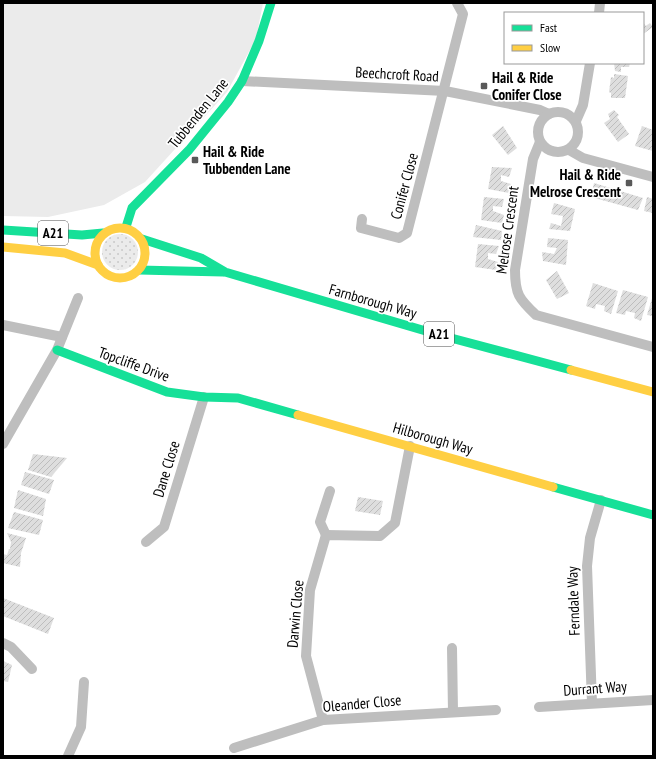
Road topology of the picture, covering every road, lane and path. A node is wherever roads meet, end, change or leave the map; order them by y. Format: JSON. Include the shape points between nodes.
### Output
{"nodes":[{"id":1,"x":271,"y":3,"type":"edge"},
{"id":2,"x":457,"y":3,"type":"edge"},
{"id":3,"x":590,"y":64,"type":"edge"},
{"id":4,"x":242,"y":81,"type":"junction"},
{"id":5,"x":445,"y":91,"type":"junction"},
{"id":6,"x":549,"y":114,"type":"junction"},
{"id":7,"x":576,"y":121,"type":"junction"},
{"id":8,"x":540,"y":142,"type":"junction"},
{"id":9,"x":569,"y":150,"type":"junction"},
{"id":10,"x":653,"y":177,"type":"edge"},
{"id":11,"x":362,"y":219,"type":"dead end"},
{"id":12,"x":126,"y":228,"type":"junction"},
{"id":13,"x":3,"y":230,"type":"edge"},
{"id":14,"x":103,"y":234,"type":"junction"},
{"id":15,"x":142,"y":239,"type":"junction"},
{"id":16,"x":3,"y":247,"type":"edge"},
{"id":17,"x":98,"y":265,"type":"junction"},
{"id":18,"x":139,"y":270,"type":"junction"},
{"id":19,"x":225,"y":272,"type":"junction"},
{"id":20,"x":78,"y":298,"type":"dead end"},
{"id":21,"x":3,"y":325,"type":"edge"},
{"id":22,"x":62,"y":337,"type":"junction"},
{"id":23,"x":653,"y":347,"type":"edge"},
{"id":24,"x":56,"y":350,"type":"junction"},
{"id":25,"x":653,"y":392,"type":"edge"},
{"id":26,"x":204,"y":397,"type":"junction"},
{"id":27,"x":4,"y":442,"type":"edge"},
{"id":28,"x":410,"y":446,"type":"junction"},
{"id":29,"x":330,"y":491,"type":"dead end"},
{"id":30,"x":601,"y":500,"type":"junction"},
{"id":31,"x":653,"y":515,"type":"edge"},
{"id":32,"x":326,"y":535,"type":"junction"},
{"id":33,"x":146,"y":542,"type":"dead end"},
{"id":34,"x":3,"y":644,"type":"edge"},
{"id":35,"x":452,"y":648,"type":"dead end"},
{"id":36,"x":32,"y":669,"type":"dead end"},
{"id":37,"x":84,"y":682,"type":"dead end"},
{"id":38,"x":653,"y":700,"type":"edge"},
{"id":39,"x":592,"y":703,"type":"junction"},
{"id":40,"x":539,"y":707,"type":"dead end"},
{"id":41,"x":496,"y":710,"type":"dead end"},
{"id":42,"x":453,"y":712,"type":"junction"},
{"id":43,"x":323,"y":720,"type":"junction"},
{"id":44,"x":234,"y":748,"type":"dead end"},
{"id":45,"x":68,"y":756,"type":"edge"}],
"edges":[{"from":1,"to":4,"type":"main road","name":"Tubbenden Lane"},
{"from":2,"to":5,"type":"street","via":[[463,14]]},
{"from":3,"to":7,"type":"street","via":[[583,105]]},
{"from":4,"to":5,"type":"street","name":"Beechcroft Road"},
{"from":4,"to":12,"type":"main road","name":"Tubbenden Lane","via":[[189,150],[132,208]]},
{"from":5,"to":6,"type":"street","name":"Beechcroft Road"},
{"from":5,"to":11,"type":"street","name":"Conifer Close","via":[[408,233],[399,238],[361,228]]},
{"from":6,"to":7,"type":"street","via":[[563,113]]},
{"from":6,"to":8,"type":"street","via":[[542,120],[538,130]]},
{"from":7,"to":9,"type":"street","via":[[579,132],[577,143]]},
{"from":8,"to":9,"type":"street","via":[[547,150],[558,153]]},
{"from":8,"to":23,"type":"street","name":"Melrose Crescent","via":[[533,159],[515,270],[515,285],[522,302],[536,315]]},
{"from":9,"to":10,"type":"street","via":[[583,158]]},
{"from":12,"to":14,"type":"main road","via":[[111,229]]},
{"from":12,"to":15,"type":"main road","via":[[136,232]]},
{"from":13,"to":14,"type":"main road","number":"A21","via":[[82,236]]},
{"from":14,"to":17,"type":"main road","via":[[95,248]]},
{"from":15,"to":18,"type":"main road","via":[[146,256]]},
{"from":15,"to":19,"type":"main road","name":"Farnborough Way","number":"A21","via":[[201,258]]},
{"from":16,"to":17,"type":"main road","number":"A21","via":[[65,253]]},
{"from":17,"to":18,"type":"main road","via":[[109,276],[117,278],[132,275]]},
{"from":18,"to":19,"type":"main road","name":"Farnborough Way","number":"A21","via":[[165,268]]},
{"from":19,"to":25,"type":"main road","name":"Farnborough Way","number":"A21","via":[[436,334]]},
{"from":20,"to":22,"type":"street"},
{"from":21,"to":22,"type":"street"},
{"from":22,"to":24,"type":"street"},
{"from":24,"to":26,"type":"main road","name":"Topcliffe Drive","via":[[167,392]]},
{"from":24,"to":27,"type":"street"},
{"from":26,"to":28,"type":"main road","name":"Hilborough Way","via":[[238,398]]},
{"from":26,"to":33,"type":"street","name":"Dane Close","via":[[164,527]]},
{"from":28,"to":30,"type":"main road","name":"Hilborough Way"},
{"from":28,"to":32,"type":"street","via":[[395,523],[380,536]]},
{"from":29,"to":32,"type":"street","name":"Darwin Close","via":[[320,522]]},
{"from":30,"to":31,"type":"main road","name":"Hilborough Way"},
{"from":30,"to":39,"type":"street","name":"Ferndale Way","via":[[590,538],[587,566]]},
{"from":32,"to":43,"type":"street","name":"Darwin Close","via":[[310,590],[306,656]]},
{"from":34,"to":36,"type":"street","via":[[11,647]]},
{"from":35,"to":42,"type":"street"},
{"from":37,"to":45,"type":"street","via":[[81,727]]},
{"from":38,"to":39,"type":"street","name":"Durrant Way"},
{"from":39,"to":40,"type":"street","name":"Durrant Way"},
{"from":41,"to":42,"type":"street","name":"Oleander Close"},
{"from":42,"to":43,"type":"street","name":"Oleander Close"},
{"from":43,"to":44,"type":"street","name":"Oleander Close"}]}
